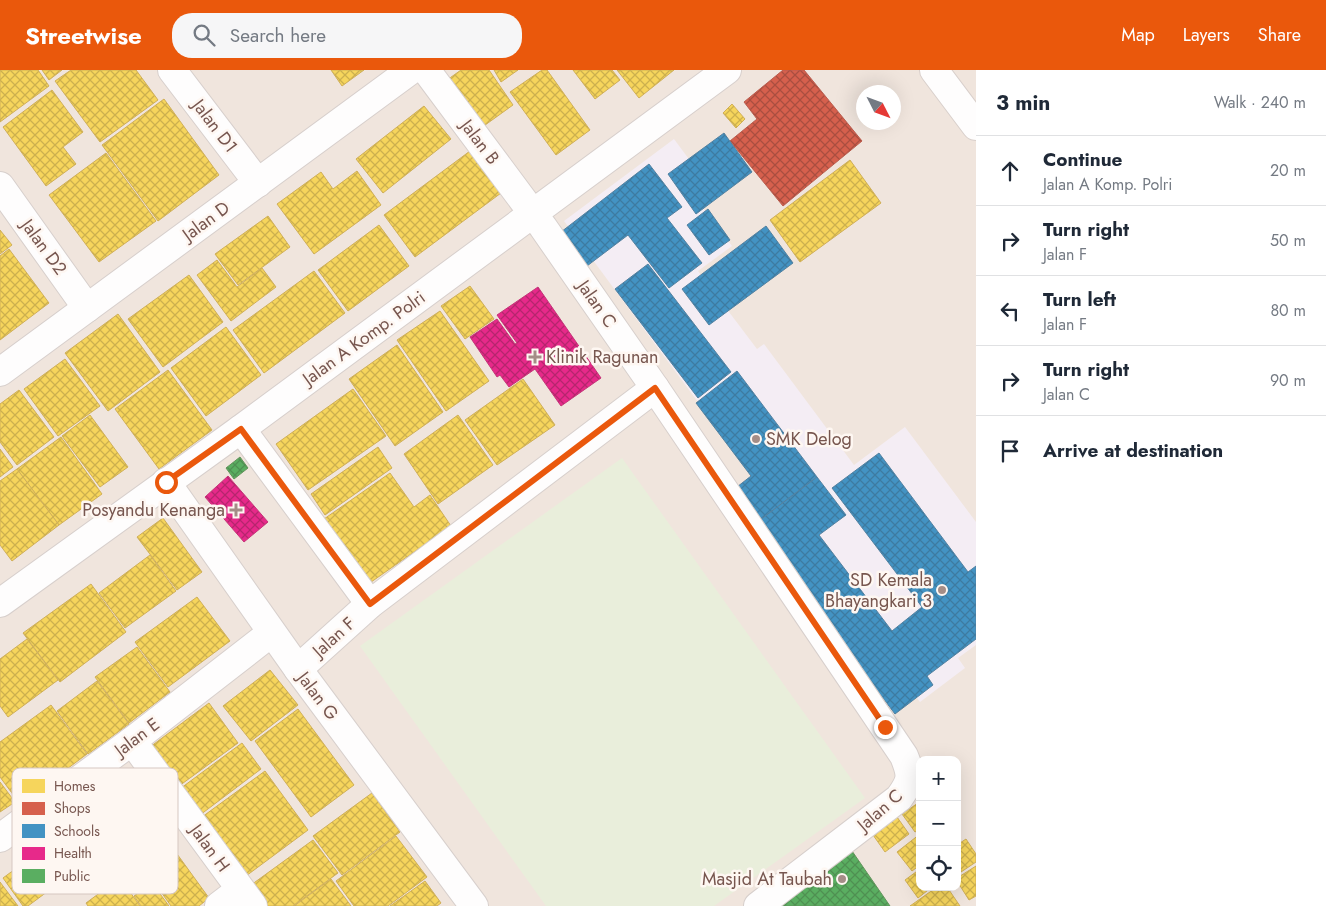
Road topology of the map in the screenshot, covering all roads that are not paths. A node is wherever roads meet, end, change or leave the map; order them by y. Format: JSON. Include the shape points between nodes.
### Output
{"nodes":[{"id":1,"x":172,"y":70,"type":"edge"},
{"id":2,"x":411,"y":70,"type":"edge"},
{"id":3,"x":426,"y":70,"type":"edge"},
{"id":4,"x":727,"y":70,"type":"edge"},
{"id":5,"x":934,"y":70,"type":"edge"},
{"id":6,"x":976,"y":126,"type":"edge"},
{"id":7,"x":258,"y":183,"type":"junction"},
{"id":8,"x":0,"y":186,"type":"edge"},
{"id":9,"x":533,"y":213,"type":"junction"},
{"id":10,"x":87,"y":308,"type":"junction"},
{"id":11,"x":0,"y":372,"type":"edge"},
{"id":12,"x":655,"y":388,"type":"junction"},
{"id":13,"x":241,"y":429,"type":"junction"},
{"id":14,"x":166,"y":482,"type":"junction"},
{"id":15,"x":0,"y":603,"type":"edge"},
{"id":16,"x":370,"y":604,"type":"junction"},
{"id":17,"x":272,"y":633,"type":"junction"},
{"id":18,"x":298,"y":670,"type":"junction"},
{"id":19,"x":132,"y":741,"type":"junction"},
{"id":20,"x":95,"y":768,"type":"edge"},
{"id":21,"x":152,"y":768,"type":"edge"},
{"id":22,"x":178,"y":804,"type":"edge"},
{"id":23,"x":12,"y":829,"type":"edge"},
{"id":24,"x":0,"y":838,"type":"edge"},
{"id":25,"x":247,"y":898,"type":"edge"},
{"id":26,"x":219,"y":906,"type":"edge"},
{"id":27,"x":474,"y":906,"type":"edge"},
{"id":28,"x":758,"y":906,"type":"edge"}],
"edges":[{"from":1,"to":7,"type":"street","name":"Jalan D1"},
{"from":2,"to":7,"type":"street","name":"Jalan D"},
{"from":3,"to":9,"type":"street","name":"Jalan B"},
{"from":4,"to":9,"type":"street","name":"Jalan A Komp. Polri"},
{"from":5,"to":6,"type":"street"},
{"from":7,"to":10,"type":"street","name":"Jalan D"},
{"from":8,"to":10,"type":"street","name":"Jalan D2"},
{"from":9,"to":12,"type":"street","name":"Jalan C"},
{"from":9,"to":13,"type":"street","name":"Jalan A Komp. Polri"},
{"from":10,"to":11,"type":"street","name":"Jalan D"},
{"from":12,"to":16,"type":"street","name":"Jalan F"},
{"from":12,"to":28,"type":"street","name":"Jalan C","via":[[895,742],[910,771],[910,782],[899,798]]},
{"from":13,"to":14,"type":"street","name":"Jalan A Komp. Polri"},
{"from":13,"to":16,"type":"street","name":"Jalan F"},
{"from":14,"to":15,"type":"street","name":"Jalan A Komp. Polri"},
{"from":14,"to":17,"type":"street","name":"Jalan G"},
{"from":16,"to":18,"type":"street","name":"Jalan F"},
{"from":17,"to":18,"type":"street","name":"Jalan G"},
{"from":17,"to":19,"type":"street","name":"Jalan E"},
{"from":18,"to":27,"type":"street","name":"Jalan G"},
{"from":19,"to":20,"type":"street","name":"Jalan E"},
{"from":19,"to":21,"type":"street","name":"Jalan H"},
{"from":22,"to":25,"type":"street","name":"Jalan H"},
{"from":23,"to":24,"type":"street","name":"Jalan E"},
{"from":25,"to":26,"type":"street"}]}
